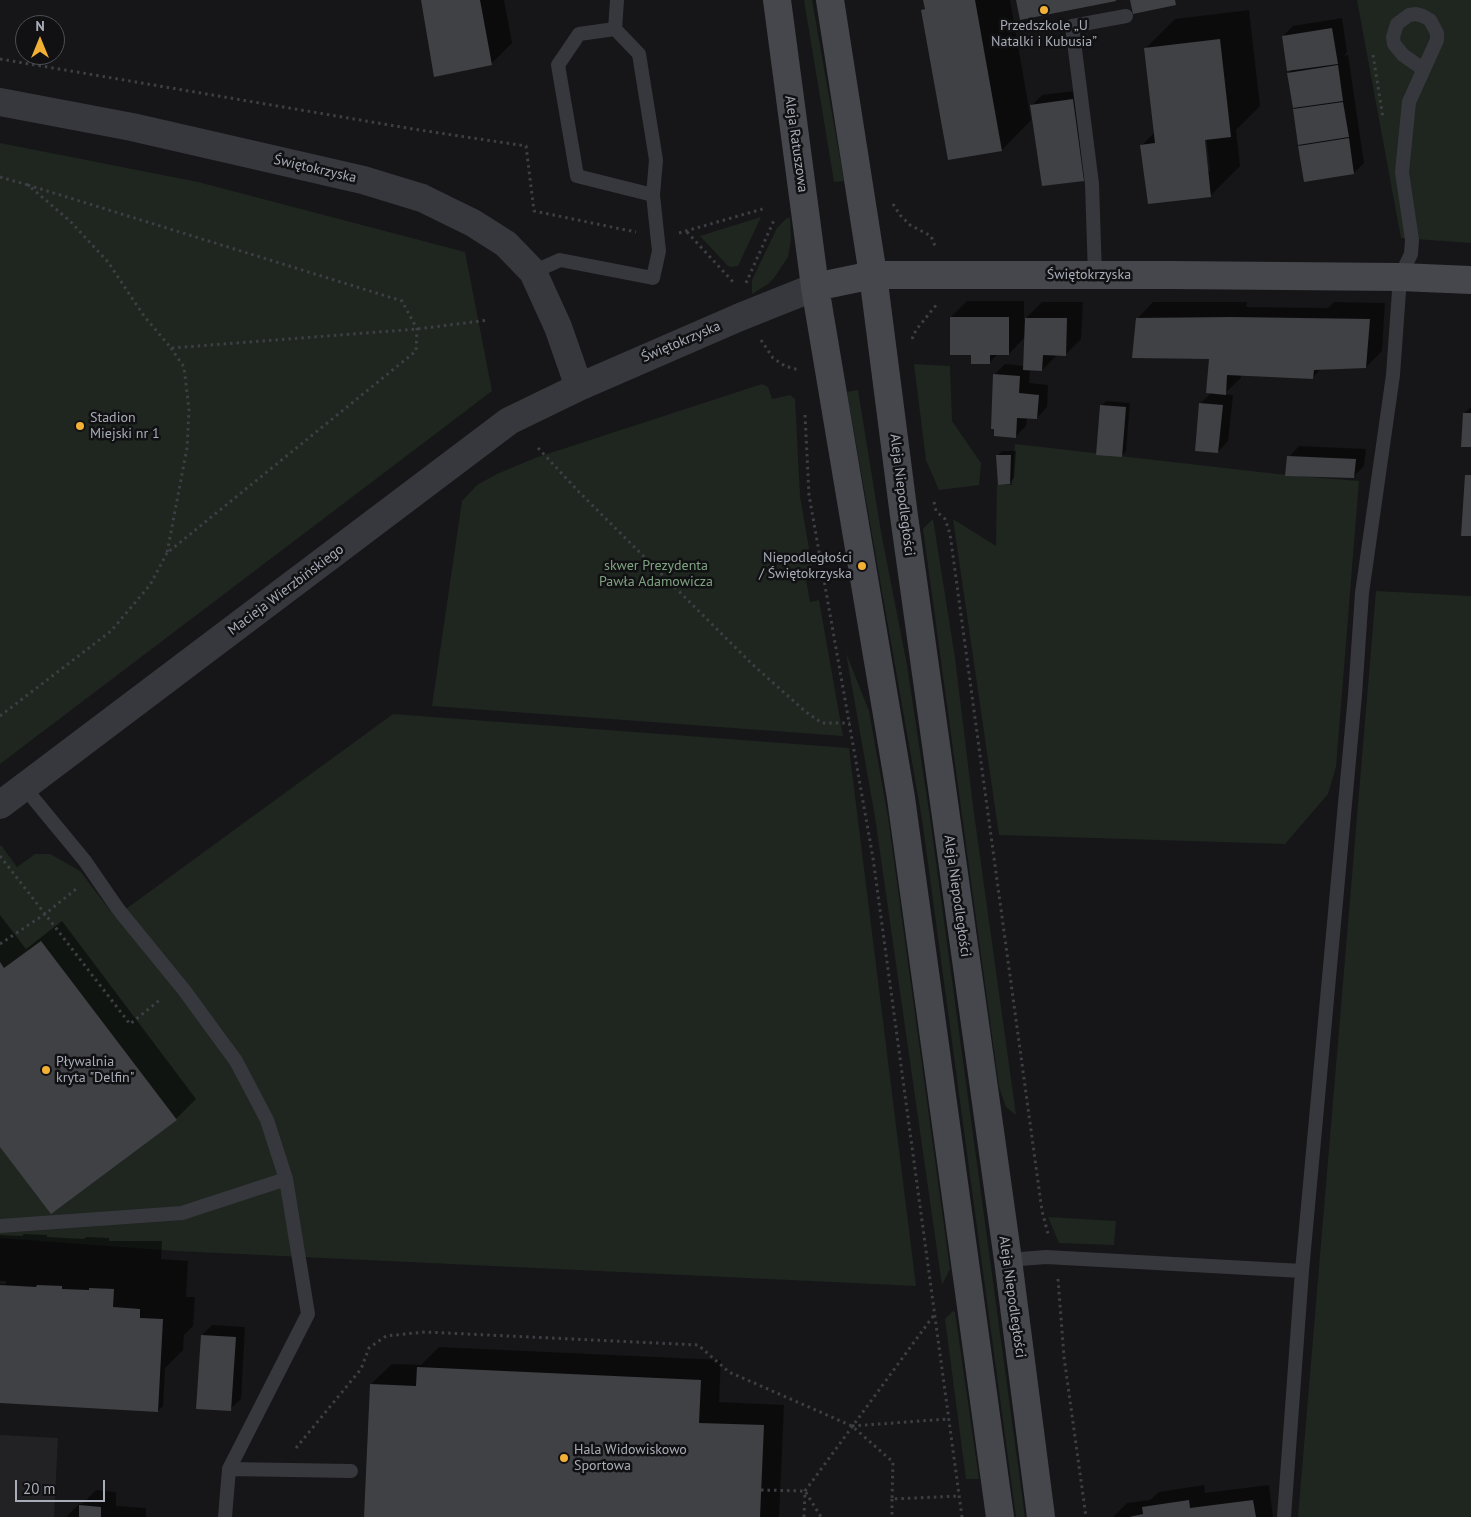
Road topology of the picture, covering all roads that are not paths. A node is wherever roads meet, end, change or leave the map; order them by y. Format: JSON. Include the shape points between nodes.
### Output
{"nodes":[{"id":1,"x":616,"y":0,"type":"edge"},
{"id":2,"x":777,"y":0,"type":"edge"},
{"id":3,"x":830,"y":0,"type":"edge"},
{"id":4,"x":1126,"y":16,"type":"dead end"},
{"id":5,"x":615,"y":29,"type":"junction"},
{"id":6,"x":1423,"y":70,"type":"dead end"},
{"id":7,"x":0,"y":102,"type":"edge"},
{"id":8,"x":653,"y":195,"type":"junction"},
{"id":9,"x":533,"y":272,"type":"junction"},
{"id":10,"x":873,"y":275,"type":"junction"},
{"id":11,"x":1095,"y":275,"type":"junction"},
{"id":12,"x":1400,"y":277,"type":"junction"},
{"id":13,"x":1471,"y":280,"type":"edge"},
{"id":14,"x":815,"y":287,"type":"junction"},
{"id":15,"x":579,"y":387,"type":"junction"},
{"id":16,"x":24,"y":787,"type":"junction"},
{"id":17,"x":0,"y":805,"type":"edge"},
{"id":18,"x":286,"y":1179,"type":"junction"},
{"id":19,"x":0,"y":1226,"type":"edge"},
{"id":20,"x":1008,"y":1260,"type":"junction"},
{"id":21,"x":1302,"y":1271,"type":"junction"},
{"id":22,"x":229,"y":1469,"type":"junction"},
{"id":23,"x":351,"y":1471,"type":"dead end"},
{"id":24,"x":225,"y":1517,"type":"edge"},
{"id":25,"x":1000,"y":1517,"type":"edge"},
{"id":26,"x":1041,"y":1517,"type":"edge"},
{"id":27,"x":1284,"y":1517,"type":"edge"}],
"edges":[{"from":1,"to":5,"type":"lane"},
{"from":2,"to":14,"type":"street","name":"Aleja Ratuszowa"},
{"from":3,"to":10,"type":"street"},
{"from":4,"to":11,"type":"lane","via":[[1072,26],[1092,184]]},
{"from":5,"to":8,"type":"lane","via":[[639,54],[656,160]]},
{"from":5,"to":8,"type":"lane","via":[[579,34],[558,66],[577,176]]},
{"from":6,"to":12,"type":"lane","via":[[1409,102],[1402,172],[1412,240],[1411,254]]},
{"from":7,"to":9,"type":"street","name":"Świętokrzyska","via":[[141,129],[363,180],[422,198],[473,223],[506,244]]},
{"from":8,"to":9,"type":"lane","via":[[658,251],[653,278],[560,260]]},
{"from":9,"to":15,"type":"street","name":"Świętokrzyska","via":[[558,327]]},
{"from":10,"to":11,"type":"street","name":"Świętokrzyska"},
{"from":10,"to":14,"type":"street","name":"Świętokrzyska"},
{"from":10,"to":20,"type":"street","name":"Aleja Niepodległości"},
{"from":11,"to":12,"type":"street","name":"Świętokrzyska"},
{"from":12,"to":13,"type":"street","name":"Świętokrzyska"},
{"from":12,"to":21,"type":"lane","via":[[1393,375],[1362,593]]},
{"from":14,"to":15,"type":"street","name":"Świętokrzyska","via":[[740,316]]},
{"from":14,"to":25,"type":"street","via":[[902,798]]},
{"from":15,"to":16,"type":"street","name":"Macieja Wierzbińskiego","via":[[509,421]]},
{"from":16,"to":17,"type":"street","name":"Macieja Wierzbińskiego"},
{"from":16,"to":18,"type":"lane","via":[[85,860],[118,909],[236,1061],[267,1120]]},
{"from":18,"to":19,"type":"lane","via":[[182,1213]]},
{"from":18,"to":22,"type":"lane","via":[[308,1314]]},
{"from":20,"to":21,"type":"lane","via":[[1055,1258]]},
{"from":20,"to":26,"type":"street","name":"Aleja Niepodległości"},
{"from":21,"to":27,"type":"lane"},
{"from":22,"to":23,"type":"lane"},
{"from":22,"to":24,"type":"lane"}]}
